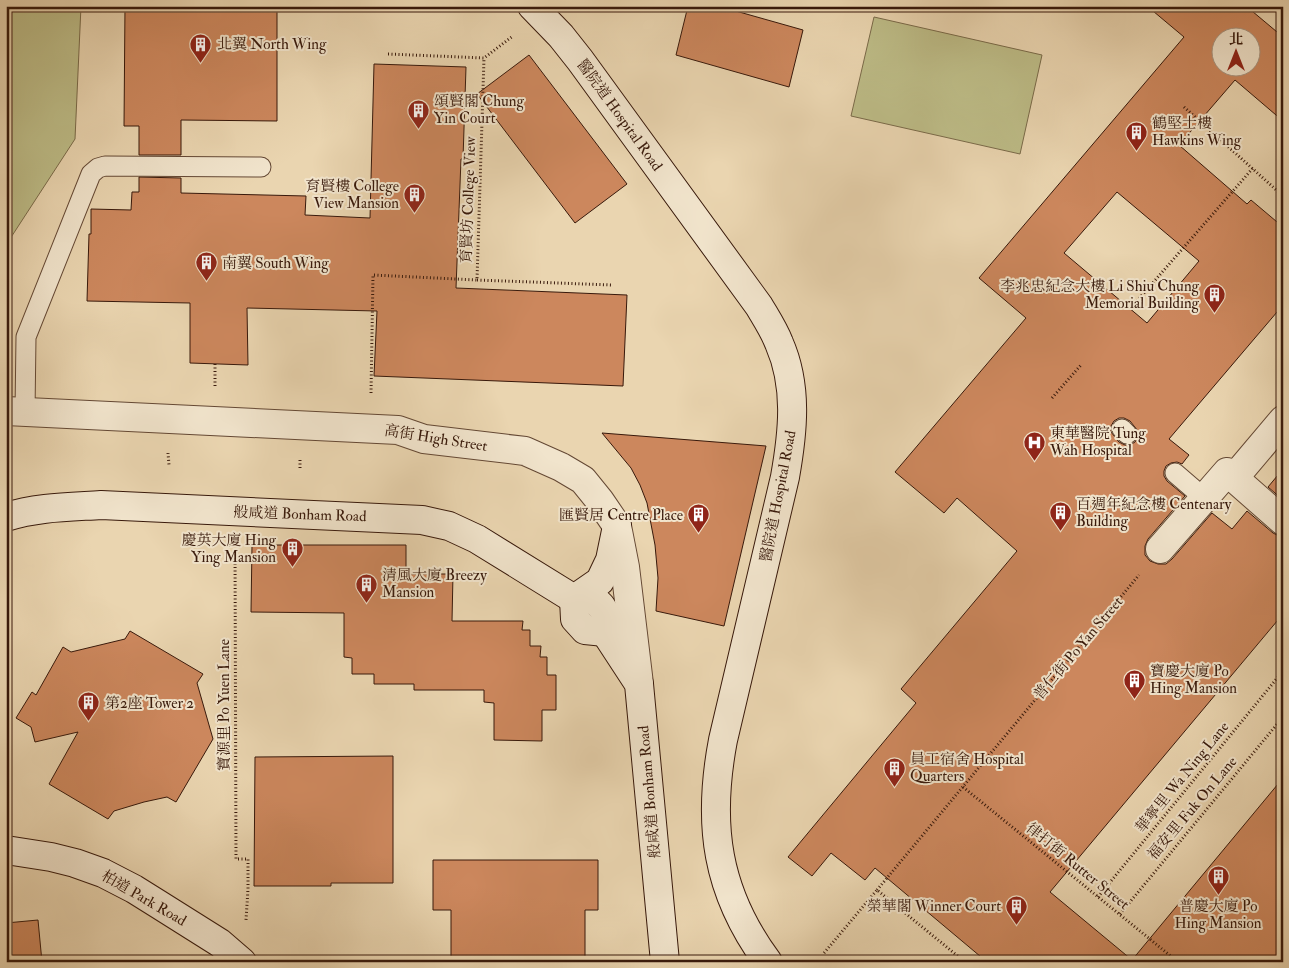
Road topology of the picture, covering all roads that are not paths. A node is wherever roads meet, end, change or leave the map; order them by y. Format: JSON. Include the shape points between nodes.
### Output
{"nodes":[{"id":1,"x":532,"y":6,"type":"edge"},
{"id":2,"x":260,"y":167,"type":"dead end"},
{"id":3,"x":16,"y":411,"type":"edge"},
{"id":4,"x":1283,"y":420,"type":"edge"},
{"id":5,"x":1175,"y":473,"type":"dead end"},
{"id":6,"x":1234,"y":478,"type":"junction"},
{"id":7,"x":1204,"y":498,"type":"junction"},
{"id":8,"x":6,"y":517,"type":"edge"},
{"id":9,"x":1283,"y":521,"type":"edge"},
{"id":10,"x":617,"y":526,"type":"junction"},
{"id":11,"x":1160,"y":549,"type":"road end"},
{"id":12,"x":574,"y":599,"type":"junction"},
{"id":13,"x":639,"y":684,"type":"junction"},
{"id":14,"x":6,"y":850,"type":"edge"},
{"id":15,"x":242,"y":962,"type":"edge"},
{"id":16,"x":665,"y":962,"type":"edge"},
{"id":17,"x":768,"y":962,"type":"edge"}],
"edges":[{"from":1,"to":17,"type":"street","name":"醫院道 Hospital Road","via":[[580,60],[759,306],[786,360],[792,395],[789,454],[723,740],[715,796],[718,844],[726,881],[739,915]]},
{"from":2,"to":3,"type":"lane","via":[[105,166],[91,174],[26,336]]},
{"from":3,"to":10,"type":"street","name":"高街 High Street","via":[[398,430],[424,439],[525,451],[583,480]]},
{"from":4,"to":6,"type":"street"},
{"from":5,"to":7,"type":"lane"},
{"from":6,"to":7,"type":"street","via":[[1227,472]]},
{"from":6,"to":9,"type":"street"},
{"from":7,"to":11,"type":"street"},
{"from":8,"to":12,"type":"street","name":"般咸道 Bonham Road","via":[[59,507],[101,505],[422,520],[449,526],[477,539]]},
{"from":10,"to":12,"type":"street","via":[[610,560],[600,581]]},
{"from":10,"to":13,"type":"street","name":"高街 High Street"},
{"from":12,"to":13,"type":"street","name":"般咸道 Bonham Road","via":[[595,600],[601,606],[606,614],[605,632]]},
{"from":13,"to":16,"type":"street","name":"般咸道 Bonham Road"},
{"from":14,"to":15,"type":"street","name":"柏道 Park Road","via":[[51,857],[103,873],[220,943]]}]}
